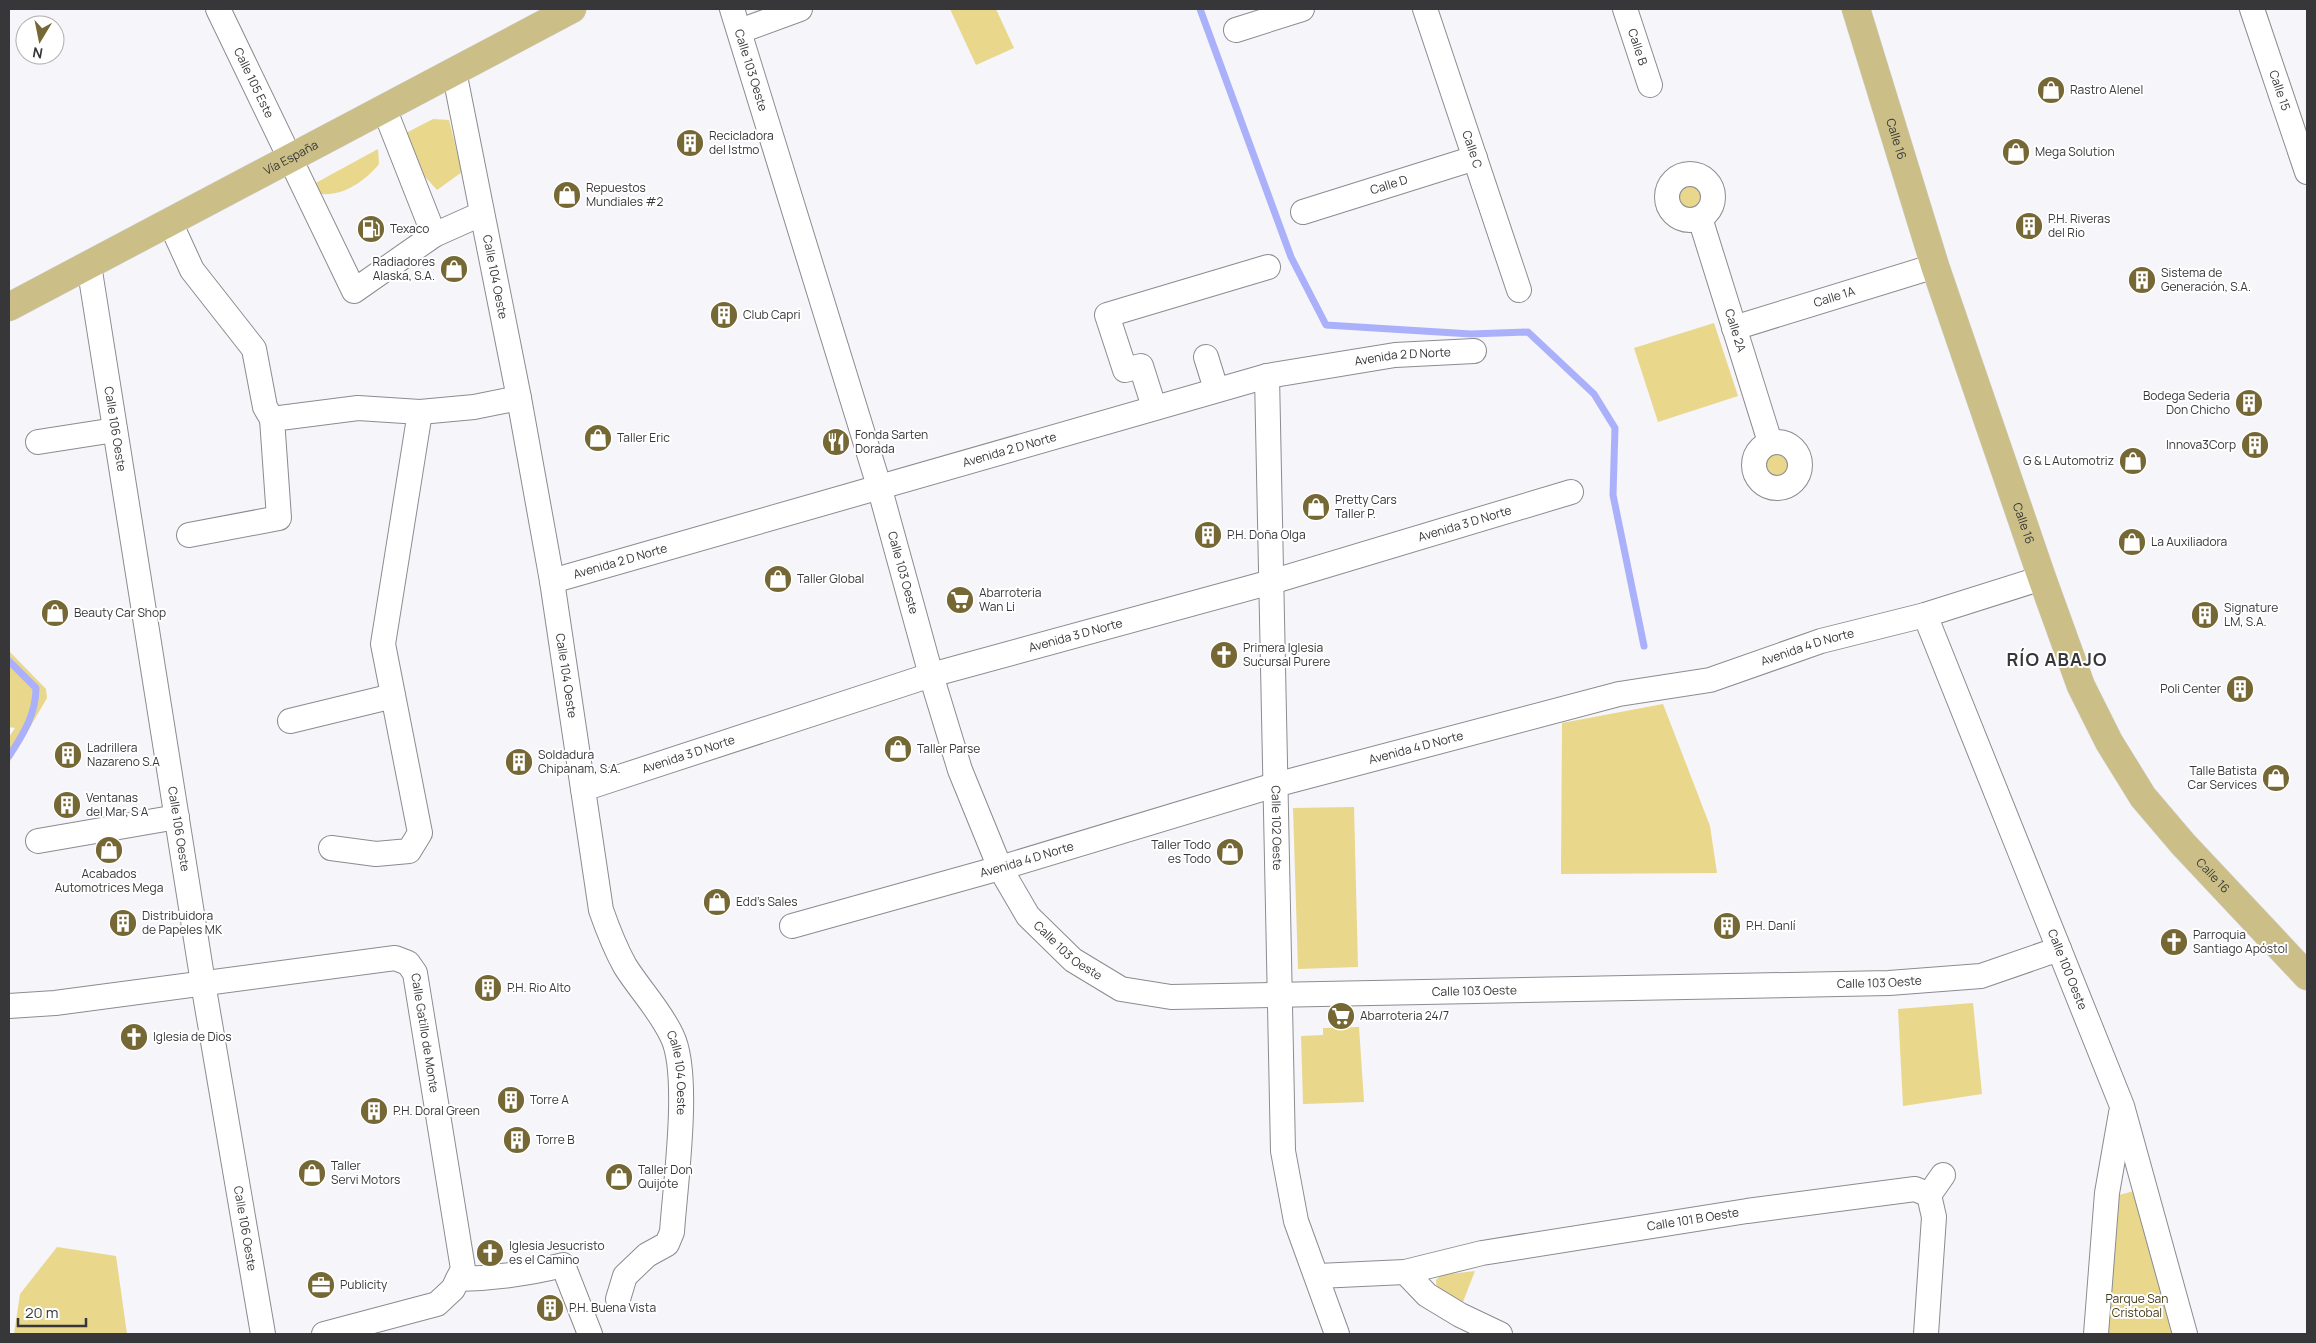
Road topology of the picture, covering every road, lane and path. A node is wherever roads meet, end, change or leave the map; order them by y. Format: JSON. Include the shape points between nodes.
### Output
{"nodes":[{"id":1,"x":218,"y":9,"type":"edge"},
{"id":2,"x":572,"y":9,"type":"edge"},
{"id":3,"x":732,"y":9,"type":"edge"},
{"id":4,"x":800,"y":9,"type":"edge"},
{"id":5,"x":1302,"y":9,"type":"edge"},
{"id":6,"x":1425,"y":9,"type":"edge"},
{"id":7,"x":1625,"y":9,"type":"edge"},
{"id":8,"x":1856,"y":9,"type":"edge"},
{"id":9,"x":2252,"y":9,"type":"edge"},
{"id":10,"x":1236,"y":30,"type":"dead end"},
{"id":11,"x":740,"y":32,"type":"junction"},
{"id":12,"x":454,"y":71,"type":"junction"},
{"id":13,"x":1650,"y":85,"type":"dead end"},
{"id":14,"x":384,"y":108,"type":"junction"},
{"id":15,"x":290,"y":158,"type":"junction"},
{"id":16,"x":1475,"y":158,"type":"junction"},
{"id":17,"x":2307,"y":172,"type":"edge"},
{"id":18,"x":1303,"y":212,"type":"dead end"},
{"id":19,"x":481,"y":214,"type":"junction"},
{"id":20,"x":1700,"y":218,"type":"dead end"},
{"id":21,"x":170,"y":222,"type":"junction"},
{"id":22,"x":434,"y":235,"type":"junction"},
{"id":23,"x":89,"y":265,"type":"junction"},
{"id":24,"x":1268,"y":266,"type":"dead end"},
{"id":25,"x":1935,"y":266,"type":"junction"},
{"id":26,"x":1518,"y":290,"type":"dead end"},
{"id":27,"x":9,"y":307,"type":"edge"},
{"id":28,"x":1734,"y":328,"type":"junction"},
{"id":29,"x":1474,"y":351,"type":"dead end"},
{"id":30,"x":1206,"y":357,"type":"dead end"},
{"id":31,"x":1268,"y":376,"type":"junction"},
{"id":32,"x":1216,"y":389,"type":"junction"},
{"id":33,"x":518,"y":398,"type":"junction"},
{"id":34,"x":1154,"y":407,"type":"junction"},
{"id":35,"x":420,"y":412,"type":"junction"},
{"id":36,"x":272,"y":419,"type":"junction"},
{"id":37,"x":115,"y":430,"type":"junction"},
{"id":38,"x":38,"y":442,"type":"dead end"},
{"id":39,"x":1770,"y":442,"type":"dead end"},
{"id":40,"x":879,"y":486,"type":"junction"},
{"id":41,"x":1571,"y":492,"type":"dead end"},
{"id":42,"x":189,"y":535,"type":"dead end"},
{"id":43,"x":2042,"y":578,"type":"junction"},
{"id":44,"x":552,"y":581,"type":"junction"},
{"id":45,"x":1271,"y":582,"type":"junction"},
{"id":46,"x":1925,"y":615,"type":"junction"},
{"id":47,"x":930,"y":675,"type":"junction"},
{"id":48,"x":393,"y":696,"type":"junction"},
{"id":49,"x":290,"y":721,"type":"dead end"},
{"id":50,"x":1275,"y":785,"type":"junction"},
{"id":51,"x":583,"y":789,"type":"junction"},
{"id":52,"x":177,"y":817,"type":"junction"},
{"id":53,"x":38,"y":840,"type":"dead end"},
{"id":54,"x":331,"y":848,"type":"dead end"},
{"id":55,"x":1000,"y":868,"type":"junction"},
{"id":56,"x":792,"y":926,"type":"dead end"},
{"id":57,"x":2058,"y":949,"type":"junction"},
{"id":58,"x":2307,"y":976,"type":"edge"},
{"id":59,"x":203,"y":982,"type":"junction"},
{"id":60,"x":1281,"y":994,"type":"junction"},
{"id":61,"x":9,"y":1006,"type":"edge"},
{"id":62,"x":2122,"y":1106,"type":"junction"},
{"id":63,"x":1944,"y":1175,"type":"dead end"},
{"id":64,"x":1929,"y":1195,"type":"junction"},
{"id":65,"x":1405,"y":1272,"type":"junction"},
{"id":66,"x":1318,"y":1276,"type":"junction"},
{"id":67,"x":458,"y":1279,"type":"junction"},
{"id":68,"x":618,"y":1299,"type":"dead end"},
{"id":69,"x":263,"y":1334,"type":"edge"},
{"id":70,"x":324,"y":1334,"type":"edge"},
{"id":71,"x":590,"y":1334,"type":"edge"},
{"id":72,"x":1337,"y":1334,"type":"edge"},
{"id":73,"x":1500,"y":1334,"type":"edge"},
{"id":74,"x":1926,"y":1334,"type":"edge"},
{"id":75,"x":2096,"y":1334,"type":"edge"},
{"id":76,"x":2185,"y":1334,"type":"edge"}],
"edges":[{"from":1,"to":15,"type":"street","name":"Calle 105 Este"},
{"from":2,"to":12,"type":"main road","name":"Vía España"},
{"from":3,"to":11,"type":"street","name":"Calle 103 Oeste"},
{"from":4,"to":11,"type":"street"},
{"from":5,"to":10,"type":"street"},
{"from":6,"to":16,"type":"street","name":"Calle C"},
{"from":7,"to":13,"type":"street","name":"Calle B"},
{"from":8,"to":25,"type":"main road","name":"Calle 16"},
{"from":9,"to":17,"type":"street","name":"Calle 15"},
{"from":11,"to":40,"type":"street","name":"Calle 103 Oeste"},
{"from":12,"to":14,"type":"main road","name":"Vía España"},
{"from":12,"to":19,"type":"street","name":"Calle 104 Oeste"},
{"from":14,"to":15,"type":"main road","name":"Vía España"},
{"from":14,"to":22,"type":"street"},
{"from":15,"to":21,"type":"main road","name":"Vía España"},
{"from":15,"to":22,"type":"street","name":"Calle 105 Este","via":[[354,291]]},
{"from":16,"to":18,"type":"street","name":"Calle D"},
{"from":16,"to":26,"type":"street","name":"Calle C"},
{"from":19,"to":22,"type":"street"},
{"from":19,"to":33,"type":"street","name":"Calle 104 Oeste"},
{"from":20,"to":28,"type":"street","name":"Calle 2A"},
{"from":21,"to":23,"type":"main road","name":"Vía España"},
{"from":21,"to":36,"type":"street","via":[[192,270],[254,349],[265,407]]},
{"from":23,"to":27,"type":"main road","name":"Vía España"},
{"from":23,"to":37,"type":"street","name":"Calle 106 Oeste"},
{"from":24,"to":34,"type":"street","via":[[1107,315],[1125,370],[1141,366]]},
{"from":25,"to":28,"type":"street","name":"Calle 1A"},
{"from":25,"to":43,"type":"main road","name":"Calle 16"},
{"from":28,"to":39,"type":"street","name":"Calle 2A"},
{"from":29,"to":31,"type":"street","name":"Avenida 2 D Norte","via":[[1395,355]]},
{"from":30,"to":32,"type":"street"},
{"from":31,"to":32,"type":"street","name":"Avenida 2 D Norte"},
{"from":31,"to":45,"type":"street","name":"Calle 102 Oeste"},
{"from":32,"to":34,"type":"street","name":"Avenida 2 D Norte"},
{"from":33,"to":35,"type":"street","via":[[474,407]]},
{"from":33,"to":44,"type":"street","name":"Calle 104 Oeste"},
{"from":34,"to":40,"type":"street","name":"Avenida 2 D Norte"},
{"from":35,"to":36,"type":"street","via":[[358,408]]},
{"from":35,"to":48,"type":"street","via":[[383,644]]},
{"from":36,"to":42,"type":"street","via":[[279,518]]},
{"from":37,"to":38,"type":"street"},
{"from":37,"to":52,"type":"street","name":"Calle 106 Oeste"},
{"from":40,"to":44,"type":"street","name":"Avenida 2 D Norte"},
{"from":40,"to":47,"type":"street","name":"Calle 103 Oeste"},
{"from":41,"to":45,"type":"street","name":"Avenida 3 D Norte"},
{"from":43,"to":46,"type":"street","name":"Avenida 4 D Norte"},
{"from":43,"to":58,"type":"main road","name":"Calle 16","via":[[2081,686],[2109,742],[2143,797]]},
{"from":44,"to":51,"type":"street","name":"Calle 104 Oeste"},
{"from":45,"to":47,"type":"street","name":"Avenida 3 D Norte"},
{"from":45,"to":50,"type":"street","name":"Calle 102 Oeste"},
{"from":46,"to":50,"type":"street","name":"Avenida 4 D Norte","via":[[1821,641],[1710,680],[1619,694]]},
{"from":46,"to":57,"type":"street","name":"Calle 100 Oeste"},
{"from":47,"to":51,"type":"street","name":"Avenida 3 D Norte"},
{"from":47,"to":55,"type":"street","name":"Calle 103 Oeste","via":[[960,770]]},
{"from":48,"to":49,"type":"street"},
{"from":48,"to":54,"type":"street","via":[[420,833],[409,851],[376,854]]},
{"from":50,"to":55,"type":"street","name":"Avenida 4 D Norte"},
{"from":50,"to":60,"type":"street","name":"Calle 102 Oeste"},
{"from":51,"to":68,"type":"street","name":"Calle 104 Oeste","via":[[602,910],[613,944],[673,1037],[680,1066],[672,1232],[667,1244],[647,1255],[624,1276]]},
{"from":52,"to":53,"type":"street"},
{"from":52,"to":59,"type":"street","name":"Calle 106 Oeste"},
{"from":55,"to":56,"type":"street","name":"Avenida 4 D Norte"},
{"from":55,"to":60,"type":"street","name":"Calle 103 Oeste","via":[[1028,916],[1073,960],[1121,989],[1171,997]]},
{"from":57,"to":60,"type":"street","name":"Calle 103 Oeste","via":[[1981,976],[1889,983]]},
{"from":57,"to":62,"type":"street","name":"Calle 100 Oeste"},
{"from":59,"to":61,"type":"street","name":"Calle Gatillo de Monte","via":[[55,1003]]},
{"from":59,"to":67,"type":"street","name":"Calle Gatillo de Monte","via":[[396,958],[408,963],[414,973],[463,1269]]},
{"from":59,"to":69,"type":"street","name":"Calle 106 Oeste"},
{"from":60,"to":66,"type":"street","name":"Calle 102 Oeste","via":[[1283,1151],[1296,1220]]},
{"from":62,"to":75,"type":"street","via":[[2106,1193]]},
{"from":62,"to":76,"type":"street","name":"Calle 100 Oeste"},
{"from":63,"to":64,"type":"street"},
{"from":64,"to":65,"type":"street","name":"Calle 101 B Oeste","via":[[1915,1189],[1904,1189],[1747,1211],[1482,1253]]},
{"from":64,"to":74,"type":"street","via":[[1934,1217]]},
{"from":65,"to":66,"type":"street","name":"Calle 101 B Oeste"},
{"from":65,"to":73,"type":"street","via":[[1426,1295]]},
{"from":66,"to":72,"type":"street","name":"Calle 102 Oeste"},
{"from":67,"to":70,"type":"street","via":[[454,1289],[437,1304]]},
{"from":67,"to":71,"type":"street","via":[[527,1274],[563,1264]]}]}
